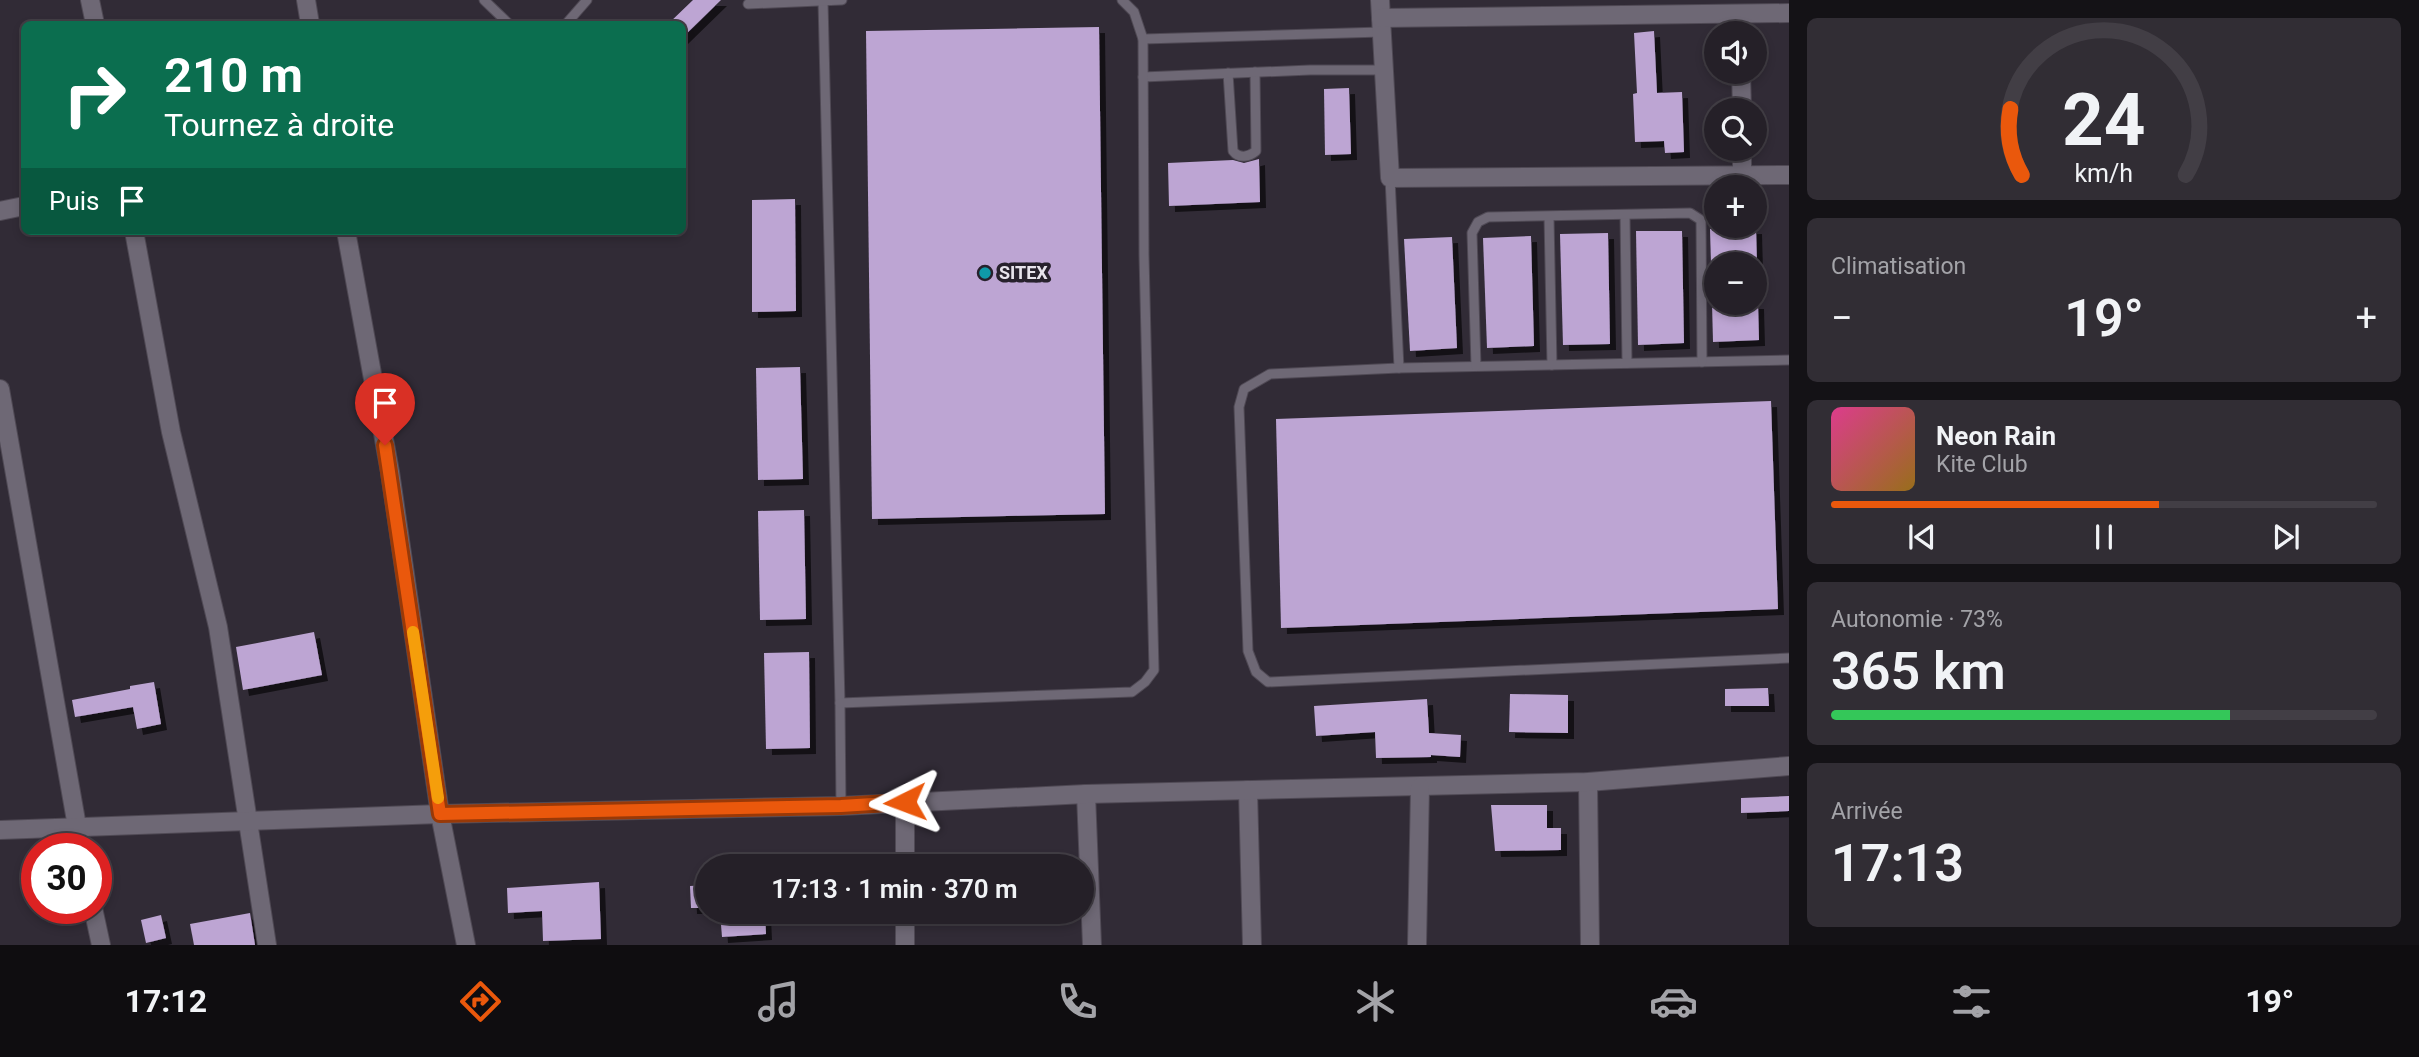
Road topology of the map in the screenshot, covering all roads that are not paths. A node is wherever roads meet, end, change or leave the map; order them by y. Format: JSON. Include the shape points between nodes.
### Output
{"nodes":[{"id":1,"x":90,"y":0,"type":"edge"},
{"id":2,"x":306,"y":0,"type":"edge"},
{"id":3,"x":484,"y":0,"type":"edge"},
{"id":4,"x":587,"y":0,"type":"edge"},
{"id":5,"x":842,"y":0,"type":"edge"},
{"id":6,"x":1122,"y":0,"type":"edge"},
{"id":7,"x":823,"y":1,"type":"edge"},
{"id":8,"x":748,"y":4,"type":"dead end"},
{"id":9,"x":1749,"y":9,"type":"edge"},
{"id":10,"x":1789,"y":13,"type":"edge"},
{"id":11,"x":1381,"y":17,"type":"edge"},
{"id":12,"x":94,"y":21,"type":"edge"},
{"id":13,"x":310,"y":21,"type":"edge"},
{"id":14,"x":506,"y":21,"type":"edge"},
{"id":15,"x":569,"y":21,"type":"edge"},
{"id":16,"x":1143,"y":39,"type":"junction"},
{"id":17,"x":1385,"y":70,"type":"junction"},
{"id":18,"x":1255,"y":72,"type":"junction"},
{"id":19,"x":1228,"y":73,"type":"junction"},
{"id":20,"x":1143,"y":76,"type":"junction"},
{"id":21,"x":1767,"y":175,"type":"edge"},
{"id":22,"x":1789,"y":175,"type":"edge"},
{"id":23,"x":1704,"y":176,"type":"edge"},
{"id":24,"x":1391,"y":178,"type":"junction"},
{"id":25,"x":21,"y":207,"type":"edge"},
{"id":26,"x":0,"y":211,"type":"edge"},
{"id":27,"x":1625,"y":215,"type":"junction"},
{"id":28,"x":1549,"y":217,"type":"junction"},
{"id":29,"x":135,"y":235,"type":"edge"},
{"id":30,"x":347,"y":235,"type":"edge"},
{"id":31,"x":1789,"y":360,"type":"edge"},
{"id":32,"x":1702,"y":362,"type":"junction"},
{"id":33,"x":1627,"y":363,"type":"junction"},
{"id":34,"x":1552,"y":365,"type":"junction"},
{"id":35,"x":1476,"y":366,"type":"junction"},
{"id":36,"x":1399,"y":368,"type":"junction"},
{"id":37,"x":0,"y":389,"type":"edge"},
{"id":38,"x":1789,"y":658,"type":"edge"},
{"id":39,"x":840,"y":703,"type":"junction"},
{"id":40,"x":1789,"y":766,"type":"edge"},
{"id":41,"x":1588,"y":782,"type":"junction"},
{"id":42,"x":1420,"y":787,"type":"junction"},
{"id":43,"x":1248,"y":790,"type":"junction"},
{"id":44,"x":1086,"y":794,"type":"junction"},
{"id":45,"x":905,"y":802,"type":"junction"},
{"id":46,"x":841,"y":806,"type":"junction"},
{"id":47,"x":440,"y":814,"type":"junction"},
{"id":48,"x":248,"y":820,"type":"junction"},
{"id":49,"x":76,"y":828,"type":"junction"},
{"id":50,"x":0,"y":830,"type":"edge"},
{"id":51,"x":77,"y":833,"type":"edge"},
{"id":52,"x":905,"y":854,"type":"edge"},
{"id":53,"x":96,"y":924,"type":"edge"},
{"id":54,"x":905,"y":924,"type":"edge"},
{"id":55,"x":101,"y":945,"type":"edge"},
{"id":56,"x":267,"y":945,"type":"edge"},
{"id":57,"x":466,"y":945,"type":"edge"},
{"id":58,"x":905,"y":945,"type":"edge"},
{"id":59,"x":1092,"y":945,"type":"edge"},
{"id":60,"x":1252,"y":945,"type":"edge"},
{"id":61,"x":1417,"y":945,"type":"edge"},
{"id":62,"x":1590,"y":945,"type":"edge"}],
"edges":[{"from":1,"to":12,"type":"street"},
{"from":2,"to":13,"type":"street"},
{"from":3,"to":14,"type":"lane"},
{"from":4,"to":15,"type":"lane"},
{"from":5,"to":7,"type":"lane"},
{"from":6,"to":16,"type":"lane","via":[[1134,12]]},
{"from":7,"to":8,"type":"lane"},
{"from":7,"to":39,"type":"lane"},
{"from":9,"to":10,"type":"street"},
{"from":9,"to":11,"type":"street"},
{"from":11,"to":16,"type":"lane"},
{"from":11,"to":17,"type":"street"},
{"from":16,"to":20,"type":"lane"},
{"from":17,"to":18,"type":"lane"},
{"from":17,"to":24,"type":"street"},
{"from":18,"to":19,"type":"lane"},
{"from":18,"to":19,"type":"lane","via":[[1256,151],[1245,157],[1233,151]]},
{"from":19,"to":20,"type":"lane"},
{"from":20,"to":39,"type":"lane","via":[[1154,670],[1132,692]]},
{"from":21,"to":22,"type":"street"},
{"from":23,"to":24,"type":"street"},
{"from":24,"to":36,"type":"lane"},
{"from":25,"to":26,"type":"street"},
{"from":27,"to":28,"type":"lane"},
{"from":27,"to":32,"type":"lane","via":[[1690,213],[1700,220]]},
{"from":27,"to":33,"type":"lane"},
{"from":28,"to":34,"type":"lane"},
{"from":28,"to":35,"type":"lane","via":[[1488,217],[1478,222],[1472,233]]},
{"from":29,"to":48,"type":"street","via":[[170,432],[218,627]]},
{"from":30,"to":47,"type":"street","via":[[390,471]]},
{"from":31,"to":32,"type":"lane"},
{"from":32,"to":33,"type":"lane"},
{"from":33,"to":34,"type":"lane"},
{"from":34,"to":35,"type":"lane"},
{"from":35,"to":36,"type":"lane"},
{"from":36,"to":38,"type":"lane","via":[[1270,374],[1244,389],[1239,407],[1248,651],[1256,672],[1268,682]]},
{"from":37,"to":49,"type":"street"},
{"from":39,"to":46,"type":"lane"},
{"from":40,"to":41,"type":"street"},
{"from":41,"to":42,"type":"street"},
{"from":41,"to":62,"type":"street"},
{"from":42,"to":43,"type":"street"},
{"from":42,"to":61,"type":"street"},
{"from":43,"to":44,"type":"street"},
{"from":43,"to":60,"type":"street"},
{"from":44,"to":45,"type":"street"},
{"from":44,"to":59,"type":"street"},
{"from":45,"to":46,"type":"street"},
{"from":45,"to":52,"type":"street"},
{"from":46,"to":47,"type":"street"},
{"from":47,"to":48,"type":"street"},
{"from":47,"to":57,"type":"street"},
{"from":48,"to":49,"type":"street"},
{"from":48,"to":56,"type":"street"},
{"from":49,"to":50,"type":"street"},
{"from":49,"to":51,"type":"street"},
{"from":53,"to":55,"type":"street"},
{"from":54,"to":58,"type":"street"}]}
